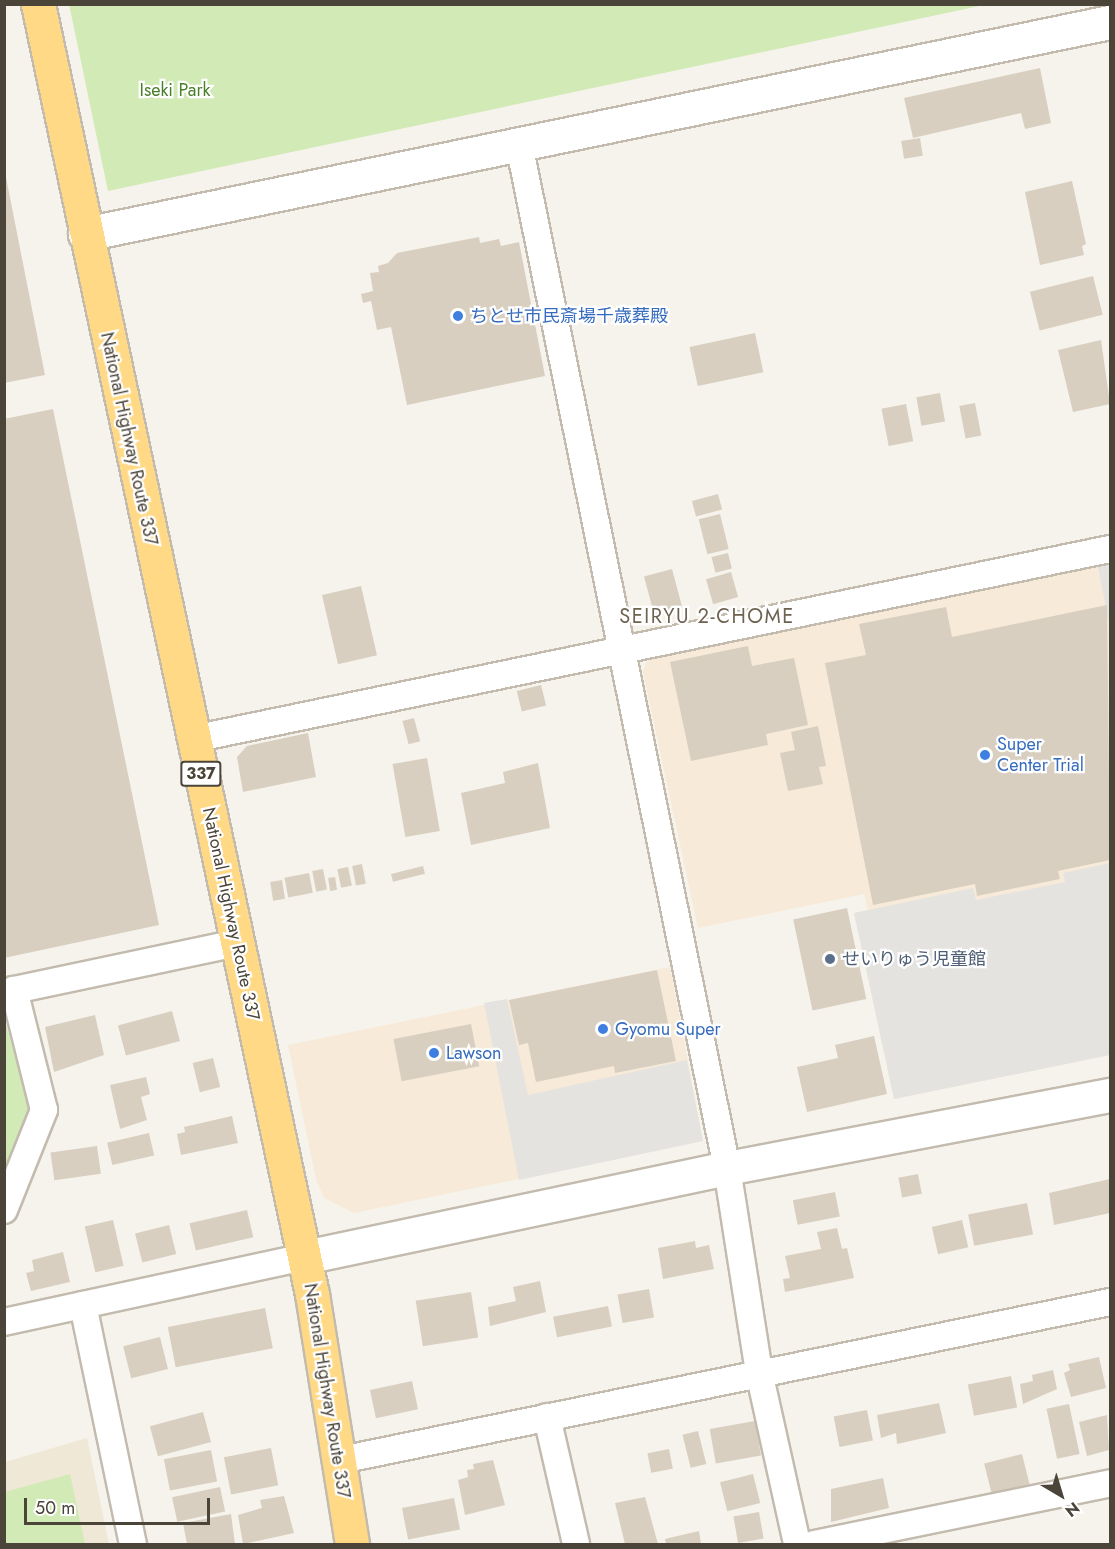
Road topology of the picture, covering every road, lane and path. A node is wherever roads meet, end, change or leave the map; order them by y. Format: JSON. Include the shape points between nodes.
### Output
{"nodes":[{"id":1,"x":38,"y":4,"type":"edge"},
{"id":2,"x":1107,"y":23,"type":"edge"},
{"id":3,"x":519,"y":144,"type":"junction"},
{"id":4,"x":85,"y":234,"type":"junction"},
{"id":5,"x":1110,"y":549,"type":"edge"},
{"id":6,"x":622,"y":647,"type":"junction"},
{"id":7,"x":193,"y":739,"type":"junction"},
{"id":8,"x":237,"y":943,"type":"junction"},
{"id":9,"x":1110,"y":1095,"type":"edge"},
{"id":10,"x":727,"y":1168,"type":"junction"},
{"id":11,"x":4,"y":1210,"type":"edge"},
{"id":12,"x":304,"y":1257,"type":"junction"},
{"id":13,"x":1110,"y":1302,"type":"edge"},
{"id":14,"x":83,"y":1305,"type":"junction"},
{"id":15,"x":4,"y":1322,"type":"edge"},
{"id":16,"x":759,"y":1372,"type":"junction"},
{"id":17,"x":547,"y":1417,"type":"junction"},
{"id":18,"x":336,"y":1461,"type":"junction"},
{"id":19,"x":1110,"y":1483,"type":"edge"},
{"id":20,"x":133,"y":1545,"type":"edge"},
{"id":21,"x":352,"y":1545,"type":"edge"},
{"id":22,"x":576,"y":1545,"type":"edge"},
{"id":23,"x":797,"y":1545,"type":"edge"},
{"id":24,"x":814,"y":1545,"type":"edge"}],
"edges":[{"from":1,"to":4,"type":"highway","name":"National Highway Route 337","number":"337"},
{"from":2,"to":3,"type":"street"},
{"from":3,"to":4,"type":"street"},
{"from":3,"to":6,"type":"street"},
{"from":4,"to":7,"type":"highway","name":"National Highway Route 337","number":"337"},
{"from":5,"to":6,"type":"street"},
{"from":6,"to":7,"type":"street"},
{"from":6,"to":10,"type":"street"},
{"from":7,"to":8,"type":"highway","name":"National Highway Route 337","number":"337"},
{"from":8,"to":11,"type":"street","via":[[14,990],[44,1110]]},
{"from":8,"to":12,"type":"highway","name":"National Highway Route 337","number":"337"},
{"from":9,"to":10,"type":"street"},
{"from":10,"to":12,"type":"street"},
{"from":10,"to":16,"type":"street"},
{"from":12,"to":14,"type":"street"},
{"from":12,"to":18,"type":"highway","name":"National Highway Route 337","number":"337"},
{"from":13,"to":16,"type":"street"},
{"from":14,"to":15,"type":"street"},
{"from":14,"to":20,"type":"street"},
{"from":16,"to":17,"type":"street"},
{"from":16,"to":23,"type":"street"},
{"from":17,"to":18,"type":"street"},
{"from":17,"to":22,"type":"street"},
{"from":18,"to":21,"type":"highway","name":"National Highway Route 337","number":"337"},
{"from":19,"to":24,"type":"street"}]}
